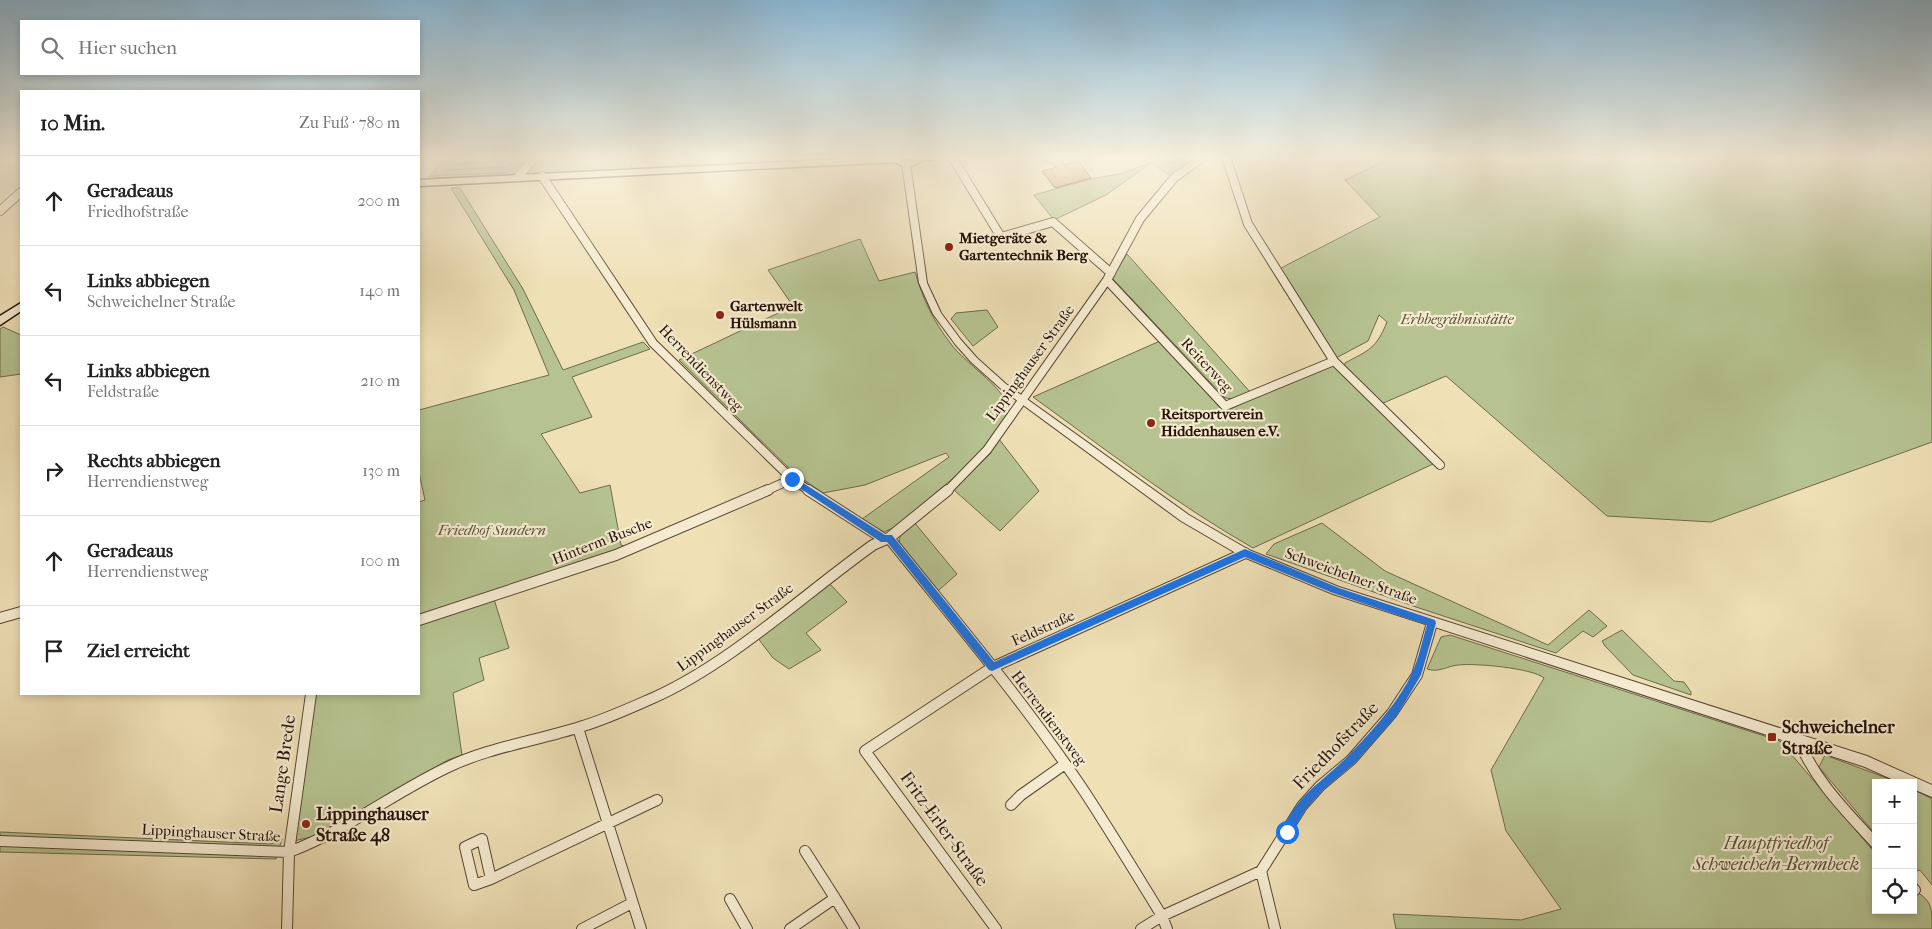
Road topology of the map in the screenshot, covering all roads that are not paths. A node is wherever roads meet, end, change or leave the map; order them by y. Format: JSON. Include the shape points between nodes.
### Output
{"nodes":[{"id":1,"x":12,"y":200,"type":"edge"},
{"id":2,"x":556,"y":200,"type":"edge"},
{"id":3,"x":911,"y":200,"type":"edge"},
{"id":4,"x":979,"y":200,"type":"edge"},
{"id":5,"x":1155,"y":200,"type":"edge"},
{"id":6,"x":1240,"y":200,"type":"edge"},
{"id":7,"x":0,"y":211,"type":"edge"},
{"id":8,"x":1109,"y":276,"type":"junction"},
{"id":9,"x":20,"y":307,"type":"edge"},
{"id":10,"x":0,"y":320,"type":"edge"},
{"id":11,"x":1334,"y":361,"type":"junction"},
{"id":12,"x":1022,"y":400,"type":"junction"},
{"id":13,"x":1440,"y":465,"type":"dead end"},
{"id":14,"x":792,"y":479,"type":"junction"},
{"id":15,"x":886,"y":538,"type":"junction"},
{"id":16,"x":1245,"y":553,"type":"junction"},
{"id":17,"x":20,"y":612,"type":"edge"},
{"id":18,"x":0,"y":618,"type":"edge"},
{"id":19,"x":420,"y":620,"type":"edge"},
{"id":20,"x":1432,"y":623,"type":"junction"},
{"id":21,"x":992,"y":667,"type":"junction"},
{"id":22,"x":311,"y":695,"type":"edge"},
{"id":23,"x":578,"y":728,"type":"junction"},
{"id":24,"x":1798,"y":738,"type":"junction"},
{"id":25,"x":865,"y":751,"type":"joint"},
{"id":26,"x":1065,"y":764,"type":"junction"},
{"id":27,"x":1932,"y":791,"type":"edge"},
{"id":28,"x":657,"y":800,"type":"dead end"},
{"id":29,"x":1011,"y":805,"type":"dead end"},
{"id":30,"x":608,"y":825,"type":"junction"},
{"id":31,"x":1872,"y":839,"type":"edge"},
{"id":32,"x":0,"y":841,"type":"edge"},
{"id":33,"x":805,"y":851,"type":"dead end"},
{"id":34,"x":289,"y":852,"type":"junction"},
{"id":35,"x":1261,"y":871,"type":"junction"},
{"id":36,"x":491,"y":879,"type":"dead end"},
{"id":37,"x":835,"y":898,"type":"junction"},
{"id":38,"x":730,"y":899,"type":"dead end"},
{"id":39,"x":632,"y":903,"type":"junction"},
{"id":40,"x":1162,"y":916,"type":"junction"},
{"id":41,"x":287,"y":929,"type":"edge"},
{"id":42,"x":582,"y":929,"type":"edge"},
{"id":43,"x":640,"y":929,"type":"edge"},
{"id":44,"x":747,"y":929,"type":"edge"},
{"id":45,"x":790,"y":929,"type":"edge"},
{"id":46,"x":854,"y":929,"type":"edge"},
{"id":47,"x":996,"y":929,"type":"edge"},
{"id":48,"x":1141,"y":929,"type":"edge"},
{"id":49,"x":1168,"y":929,"type":"edge"},
{"id":50,"x":1275,"y":929,"type":"edge"}],
"edges":[{"from":1,"to":7,"type":"street"},
{"from":2,"to":14,"type":"street","name":"Herrendienstweg","via":[[653,343]]},
{"from":3,"to":12,"type":"street","name":"Schweichelner Straße","via":[[920,269],[937,314],[974,360]]},
{"from":4,"to":8,"type":"street","via":[[1001,236],[1053,222]]},
{"from":5,"to":8,"type":"street","name":"Lippinghauser Straße","via":[[1140,219]]},
{"from":6,"to":11,"type":"street","via":[[1248,224]]},
{"from":8,"to":11,"type":"street","name":"Reiterweg","via":[[1225,406]]},
{"from":8,"to":12,"type":"street","name":"Lippinghauser Straße"},
{"from":9,"to":10,"type":"main road"},
{"from":11,"to":13,"type":"street"},
{"from":12,"to":15,"type":"street","name":"Lippinghauser Straße","via":[[972,467]]},
{"from":12,"to":16,"type":"street","name":"Schweichelner Straße","via":[[1185,518]]},
{"from":14,"to":15,"type":"street","name":"Herrendienstweg"},
{"from":14,"to":19,"type":"street","name":"Hinterm Busche","via":[[616,555]]},
{"from":15,"to":21,"type":"street","name":"Herrendienstweg"},
{"from":15,"to":23,"type":"street","name":"Lippinghauser Straße","via":[[696,676],[653,698]]},
{"from":16,"to":20,"type":"street","name":"Schweichelner Straße","via":[[1336,591]]},
{"from":16,"to":21,"type":"street","name":"Feldstraße"},
{"from":17,"to":18,"type":"street"},
{"from":20,"to":24,"type":"street","name":"Schweichelner Straße"},
{"from":20,"to":35,"type":"street","name":"Friedhofstraße","via":[[1416,675],[1392,713],[1351,760],[1302,806]]},
{"from":21,"to":25,"type":"street","name":"Feldstraße"},
{"from":21,"to":26,"type":"street","name":"Herrendienstweg"},
{"from":22,"to":34,"type":"street","name":"Lange Brede"},
{"from":23,"to":30,"type":"street"},
{"from":23,"to":34,"type":"street","name":"Lippinghauser Straße","via":[[461,761],[345,826]]},
{"from":24,"to":27,"type":"street","name":"Schweichelner Straße","via":[[1867,762]]},
{"from":24,"to":31,"type":"street","via":[[1803,756],[1813,772]]},
{"from":25,"to":47,"type":"street","name":"Fritz-Erler-Straße"},
{"from":26,"to":29,"type":"street"},
{"from":26,"to":40,"type":"street","name":"Herrendienstweg"},
{"from":28,"to":30,"type":"street"},
{"from":30,"to":36,"type":"street"},
{"from":30,"to":39,"type":"street"},
{"from":32,"to":34,"type":"street","name":"Lippinghauser Straße"},
{"from":33,"to":37,"type":"street"},
{"from":34,"to":41,"type":"street","name":"Lange Brede"},
{"from":35,"to":40,"type":"street"},
{"from":35,"to":50,"type":"street"},
{"from":37,"to":45,"type":"street"},
{"from":37,"to":46,"type":"street"},
{"from":38,"to":44,"type":"street"},
{"from":39,"to":42,"type":"street"},
{"from":39,"to":43,"type":"street"},
{"from":40,"to":48,"type":"street"},
{"from":40,"to":49,"type":"street","name":"Herrendienstweg"}]}
